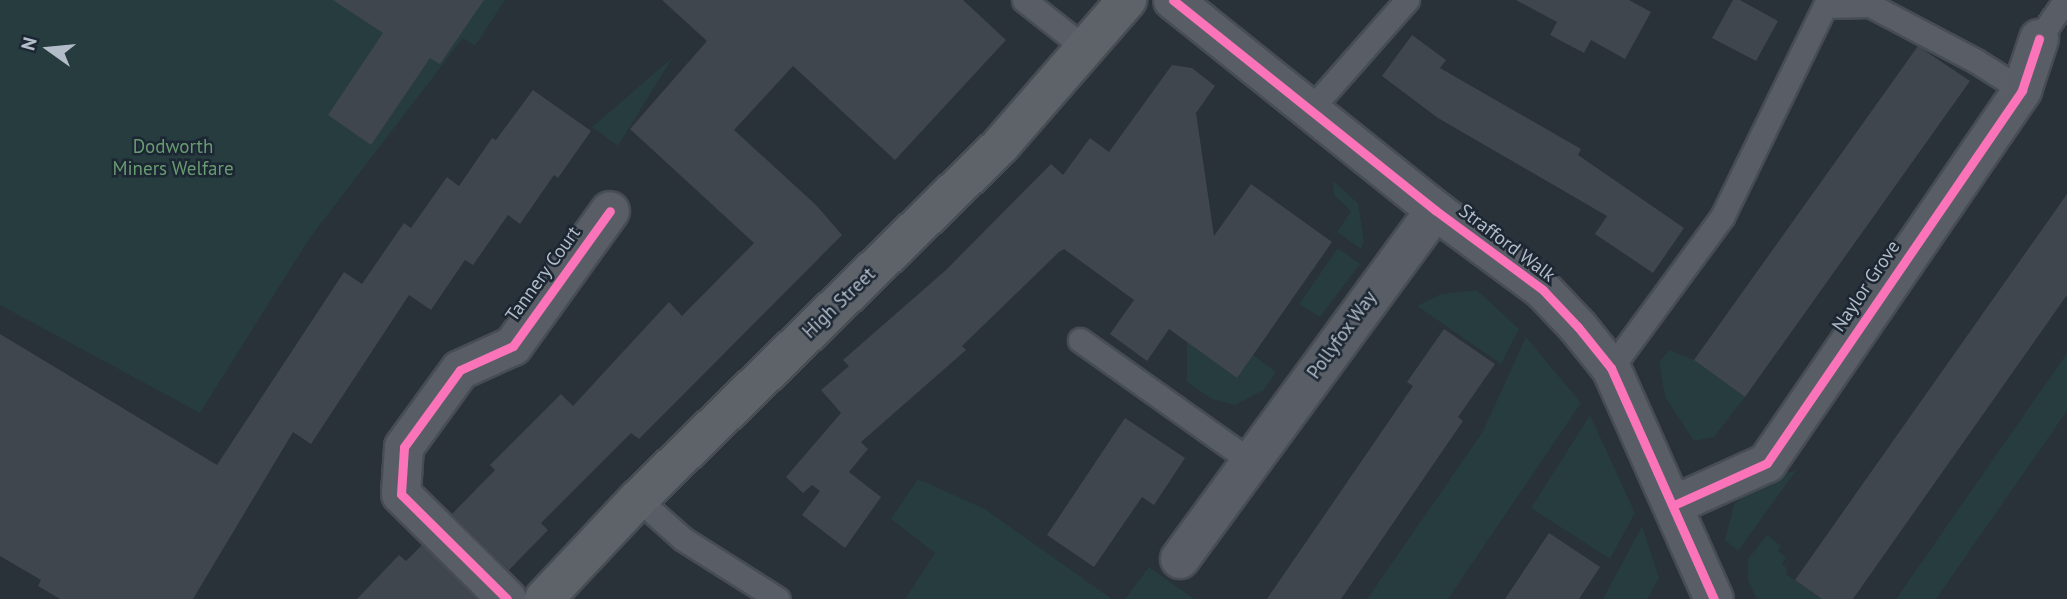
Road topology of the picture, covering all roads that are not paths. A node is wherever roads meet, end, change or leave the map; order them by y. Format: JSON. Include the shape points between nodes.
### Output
{"nodes":[{"id":1,"x":1024,"y":0,"type":"edge"},
{"id":2,"x":1127,"y":0,"type":"edge"},
{"id":3,"x":1172,"y":0,"type":"edge"},
{"id":4,"x":1408,"y":0,"type":"edge"},
{"id":5,"x":2064,"y":2,"type":"dead end"},
{"id":6,"x":1826,"y":3,"type":"edge"},
{"id":7,"x":2039,"y":39,"type":"joint"},
{"id":8,"x":1086,"y":49,"type":"junction"},
{"id":9,"x":2022,"y":90,"type":"junction"},
{"id":10,"x":1310,"y":110,"type":"junction"},
{"id":11,"x":1435,"y":210,"type":"junction"},
{"id":12,"x":610,"y":211,"type":"dead end"},
{"id":13,"x":1080,"y":340,"type":"dead end"},
{"id":14,"x":1611,"y":369,"type":"junction"},
{"id":15,"x":1250,"y":461,"type":"junction"},
{"id":16,"x":638,"y":499,"type":"junction"},
{"id":17,"x":1674,"y":505,"type":"junction"},
{"id":18,"x":1180,"y":559,"type":"dead end"},
{"id":19,"x":507,"y":599,"type":"edge"},
{"id":20,"x":544,"y":599,"type":"edge"},
{"id":21,"x":778,"y":599,"type":"edge"},
{"id":22,"x":1714,"y":599,"type":"edge"}],
"edges":[{"from":1,"to":8,"type":"lane"},
{"from":2,"to":8,"type":"main road","name":"High Street"},
{"from":3,"to":10,"type":"street","name":"Strafford Walk"},
{"from":4,"to":10,"type":"lane"},
{"from":5,"to":7,"type":"lane"},
{"from":6,"to":9,"type":"lane","via":[[1870,5]]},
{"from":6,"to":14,"type":"lane","via":[[1722,217]]},
{"from":7,"to":9,"type":"street","name":"Naylor Grove"},
{"from":8,"to":16,"type":"main road","name":"High Street","via":[[1000,146]]},
{"from":9,"to":17,"type":"street","name":"Naylor Grove","via":[[1767,463]]},
{"from":10,"to":11,"type":"street","name":"Strafford Walk"},
{"from":11,"to":14,"type":"street","name":"Strafford Walk","via":[[1543,290]]},
{"from":11,"to":15,"type":"street","name":"Pollyfox Way"},
{"from":12,"to":19,"type":"street","name":"Tannery Court","via":[[513,346],[460,370],[404,447],[401,494]]},
{"from":13,"to":15,"type":"lane"},
{"from":14,"to":17,"type":"street","name":"Strafford Walk"},
{"from":15,"to":18,"type":"street","name":"Pollyfox Way"},
{"from":16,"to":20,"type":"main road","name":"High Street"},
{"from":16,"to":21,"type":"lane","via":[[683,539]]},
{"from":17,"to":22,"type":"street","name":"Strafford Walk"}]}
